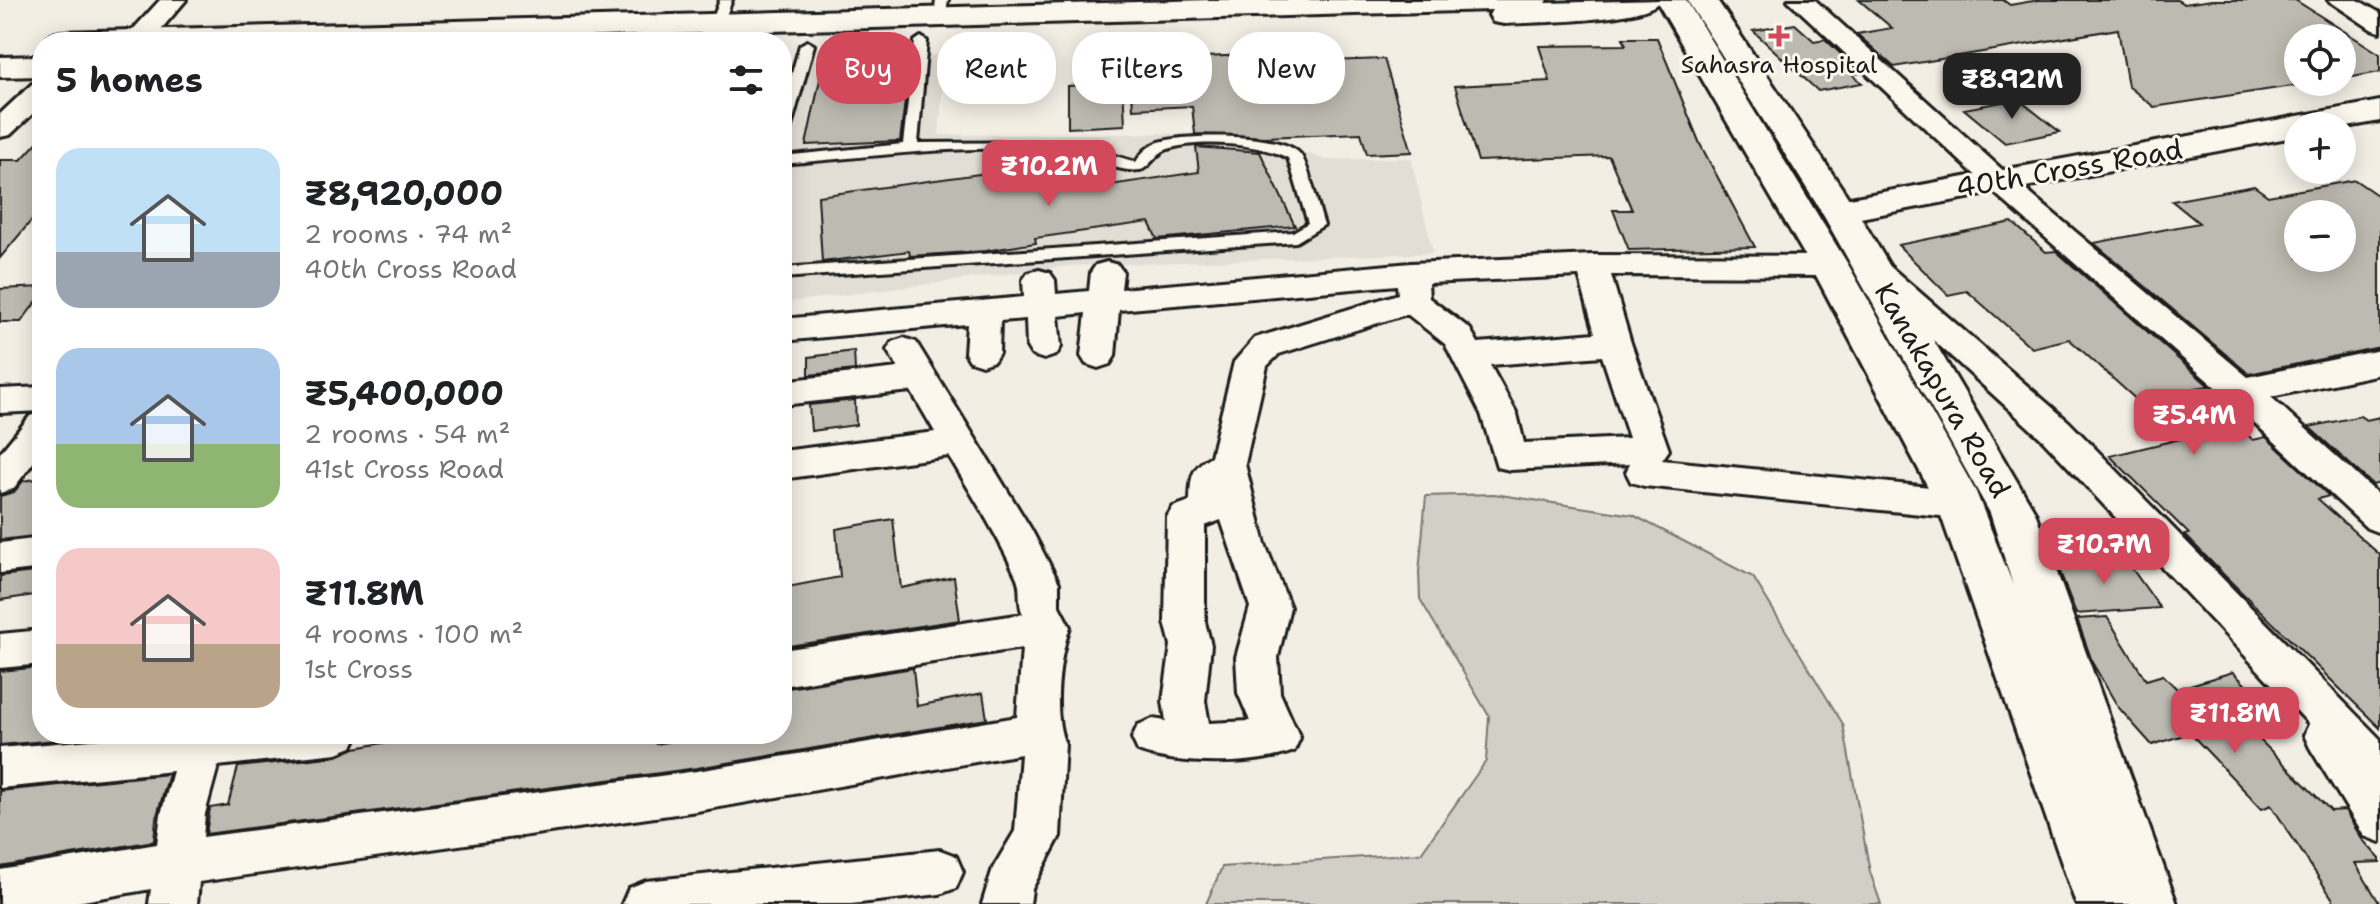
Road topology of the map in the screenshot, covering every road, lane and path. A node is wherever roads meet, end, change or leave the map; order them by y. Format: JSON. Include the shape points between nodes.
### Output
{"nodes":[{"id":1,"x":174,"y":0,"type":"edge"},
{"id":2,"x":1533,"y":0,"type":"edge"},
{"id":3,"x":1646,"y":0,"type":"edge"},
{"id":4,"x":1671,"y":0,"type":"edge"},
{"id":5,"x":1702,"y":0,"type":"edge"},
{"id":6,"x":1800,"y":0,"type":"edge"},
{"id":7,"x":2340,"y":0,"type":"edge"},
{"id":8,"x":1308,"y":11,"type":"edge"},
{"id":9,"x":934,"y":20,"type":"edge"},
{"id":10,"x":717,"y":22,"type":"edge"},
{"id":11,"x":2380,"y":24,"type":"edge"},
{"id":12,"x":145,"y":32,"type":"edge"},
{"id":13,"x":485,"y":32,"type":"edge"},
{"id":14,"x":32,"y":42,"type":"edge"},
{"id":15,"x":0,"y":43,"type":"edge"},
{"id":16,"x":794,"y":45,"type":"edge"},
{"id":17,"x":32,"y":66,"type":"edge"},
{"id":18,"x":0,"y":67,"type":"edge"},
{"id":19,"x":32,"y":99,"type":"edge"},
{"id":20,"x":2380,"y":111,"type":"edge"},
{"id":21,"x":2356,"y":115,"type":"edge"},
{"id":22,"x":0,"y":129,"type":"edge"},
{"id":23,"x":2284,"y":129,"type":"edge"},
{"id":24,"x":910,"y":148,"type":"junction"},
{"id":25,"x":792,"y":159,"type":"edge"},
{"id":26,"x":1998,"y":181,"type":"junction"},
{"id":27,"x":1839,"y":211,"type":"junction"},
{"id":28,"x":1592,"y":265,"type":"junction"},
{"id":29,"x":1851,"y":267,"type":"junction"},
{"id":30,"x":792,"y":272,"type":"edge"},
{"id":31,"x":1105,"y":287,"type":"junction"},
{"id":32,"x":1261,"y":287,"type":"junction"},
{"id":33,"x":1412,"y":287,"type":"junction"},
{"id":34,"x":1040,"y":294,"type":"junction"},
{"id":35,"x":984,"y":312,"type":"junction"},
{"id":36,"x":792,"y":329,"type":"edge"},
{"id":37,"x":1614,"y":343,"type":"junction"},
{"id":38,"x":1267,"y":346,"type":"junction"},
{"id":39,"x":1044,"y":347,"type":"dead end"},
{"id":40,"x":982,"y":353,"type":"dead end"},
{"id":41,"x":1468,"y":355,"type":"junction"},
{"id":42,"x":1098,"y":356,"type":"dead end"},
{"id":43,"x":2380,"y":362,"type":"edge"},
{"id":44,"x":792,"y":391,"type":"edge"},
{"id":45,"x":2242,"y":391,"type":"junction"},
{"id":46,"x":32,"y":399,"type":"edge"},
{"id":47,"x":0,"y":401,"type":"edge"},
{"id":48,"x":32,"y":438,"type":"edge"},
{"id":49,"x":957,"y":442,"type":"junction"},
{"id":50,"x":792,"y":464,"type":"edge"},
{"id":51,"x":1227,"y":464,"type":"junction"},
{"id":52,"x":32,"y":471,"type":"edge"},
{"id":53,"x":1644,"y":472,"type":"dead end"},
{"id":54,"x":2,"y":476,"type":"edge"},
{"id":55,"x":1960,"y":504,"type":"junction"},
{"id":56,"x":2380,"y":518,"type":"edge"},
{"id":57,"x":32,"y":554,"type":"edge"},
{"id":58,"x":0,"y":558,"type":"edge"},
{"id":59,"x":1050,"y":627,"type":"junction"},
{"id":60,"x":32,"y":648,"type":"edge"},
{"id":61,"x":0,"y":651,"type":"edge"},
{"id":62,"x":792,"y":666,"type":"edge"},
{"id":63,"x":2282,"y":667,"type":"junction"},
{"id":64,"x":1038,"y":732,"type":"junction"},
{"id":65,"x":246,"y":744,"type":"edge"},
{"id":66,"x":201,"y":749,"type":"junction"},
{"id":67,"x":0,"y":768,"type":"edge"},
{"id":68,"x":2380,"y":769,"type":"edge"},
{"id":69,"x":2380,"y":821,"type":"edge"},
{"id":70,"x":940,"y":872,"type":"dead end"},
{"id":71,"x":175,"y":883,"type":"edge"},
{"id":72,"x":0,"y":893,"type":"edge"},
{"id":73,"x":646,"y":904,"type":"edge"},
{"id":74,"x":1006,"y":904,"type":"edge"},
{"id":75,"x":2105,"y":904,"type":"edge"},
{"id":76,"x":2148,"y":904,"type":"edge"}],
"edges":[{"from":1,"to":12,"type":"street"},
{"from":2,"to":8,"type":"main road"},
{"from":3,"to":8,"type":"main road","via":[[1631,6]]},
{"from":4,"to":29,"type":"main road","name":"Kanakapura Road"},
{"from":5,"to":27,"type":"main road","name":"Kanakapura Road"},
{"from":6,"to":26,"type":"street"},
{"from":7,"to":11,"type":"street"},
{"from":8,"to":9,"type":"main road"},
{"from":9,"to":10,"type":"main road"},
{"from":9,"to":16,"type":"main road"},
{"from":9,"to":24,"type":"lane"},
{"from":10,"to":13,"type":"main road"},
{"from":14,"to":15,"type":"main road"},
{"from":17,"to":18,"type":"main road"},
{"from":19,"to":22,"type":"street"},
{"from":20,"to":21,"type":"main road","name":"40th Cross Road"},
{"from":23,"to":26,"type":"main road","name":"40th Cross Road"},
{"from":24,"to":25,"type":"lane"},
{"from":24,"to":30,"type":"lane","via":[[1008,142],[1090,151],[1126,168],[1140,166],[1151,151],[1190,140],[1283,149],[1294,156],[1316,225],[1296,237]]},
{"from":26,"to":27,"type":"main road","name":"40th Cross Road"},
{"from":26,"to":45,"type":"street"},
{"from":27,"to":29,"type":"main road","name":"Kanakapura Road"},
{"from":28,"to":29,"type":"street"},
{"from":28,"to":33,"type":"street"},
{"from":28,"to":37,"type":"street"},
{"from":29,"to":55,"type":"main road","name":"Kanakapura Road"},
{"from":29,"to":63,"type":"street","via":[[2056,431]]},
{"from":29,"to":76,"type":"main road","name":"Kanakapura Road","via":[[2012,512]]},
{"from":31,"to":32,"type":"street"},
{"from":31,"to":34,"type":"street"},
{"from":31,"to":42,"type":"street"},
{"from":32,"to":33,"type":"street"},
{"from":32,"to":38,"type":"street"},
{"from":33,"to":38,"type":"street"},
{"from":33,"to":41,"type":"street"},
{"from":34,"to":35,"type":"street"},
{"from":34,"to":39,"type":"street"},
{"from":35,"to":36,"type":"street"},
{"from":35,"to":40,"type":"street"},
{"from":37,"to":41,"type":"street"},
{"from":37,"to":41,"type":"street","via":[[1651,450],[1510,457],[1499,414]]},
{"from":38,"to":51,"type":"street","via":[[1251,362]]},
{"from":43,"to":45,"type":"street"},
{"from":44,"to":49,"type":"street","via":[[912,364]]},
{"from":45,"to":56,"type":"street"},
{"from":46,"to":47,"type":"street"},
{"from":48,"to":54,"type":"street"},
{"from":49,"to":50,"type":"street"},
{"from":49,"to":59,"type":"street","via":[[1018,540],[1039,583],[1039,607]]},
{"from":51,"to":51,"type":"street","via":[[1246,544],[1270,607],[1257,657],[1259,693],[1279,738],[1172,740],[1184,701],[1191,645],[1185,622],[1186,517],[1208,510],[1209,474]]},
{"from":52,"to":54,"type":"street"},
{"from":53,"to":55,"type":"street"},
{"from":55,"to":75,"type":"main road","name":"Kanakapura Road"},
{"from":57,"to":58,"type":"street"},
{"from":59,"to":62,"type":"street"},
{"from":59,"to":64,"type":"street","via":[[1043,653]]},
{"from":60,"to":61,"type":"street"},
{"from":63,"to":68,"type":"street"},
{"from":63,"to":69,"type":"street"},
{"from":64,"to":71,"type":"street"},
{"from":64,"to":74,"type":"street","via":[[1043,744],[1037,836],[1009,884]]},
{"from":65,"to":66,"type":"street"},
{"from":66,"to":67,"type":"street"},
{"from":66,"to":71,"type":"street","via":[[183,814]]},
{"from":70,"to":73,"type":"street"},
{"from":71,"to":72,"type":"street"}]}
